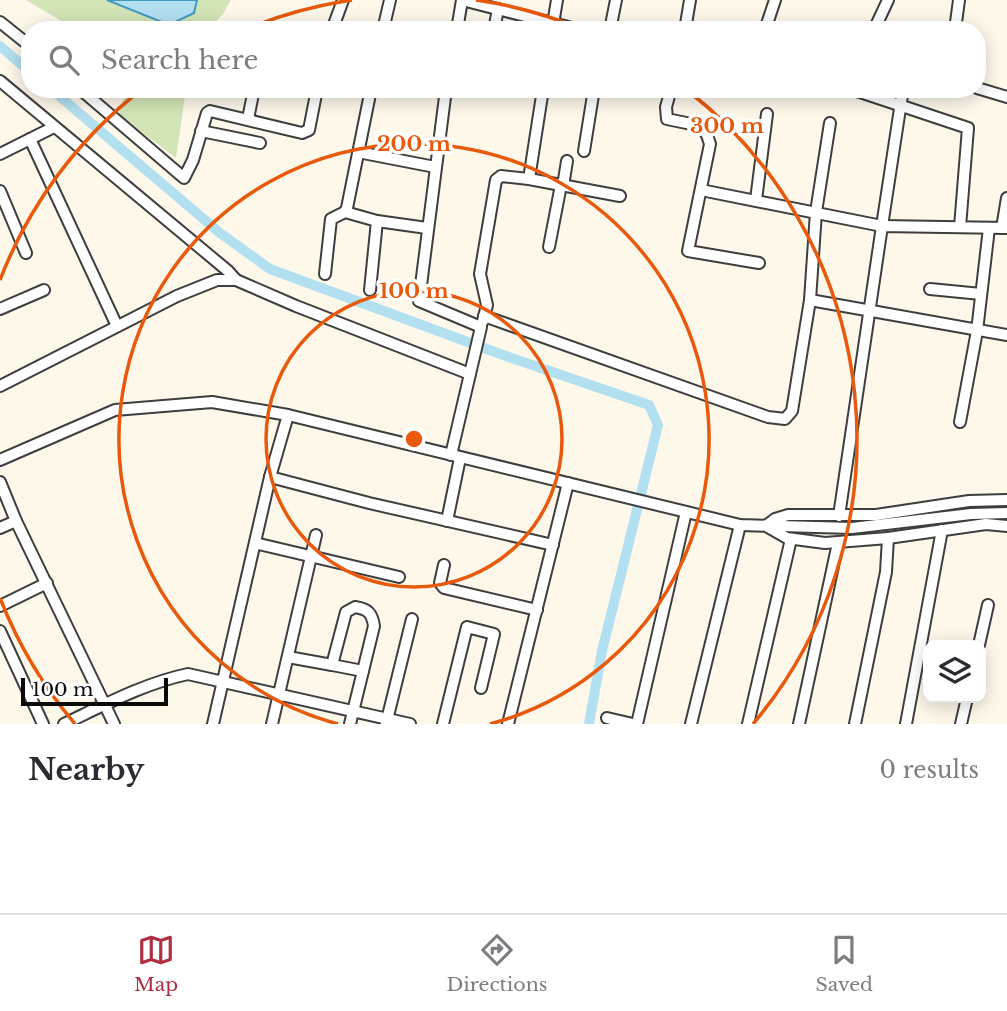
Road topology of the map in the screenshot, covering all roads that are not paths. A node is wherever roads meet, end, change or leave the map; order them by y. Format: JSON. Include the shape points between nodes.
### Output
{"nodes":[{"id":1,"x":343,"y":0,"type":"edge"},
{"id":2,"x":390,"y":0,"type":"edge"},
{"id":3,"x":462,"y":0,"type":"edge"},
{"id":4,"x":557,"y":0,"type":"edge"},
{"id":5,"x":616,"y":0,"type":"edge"},
{"id":6,"x":690,"y":0,"type":"edge"},
{"id":7,"x":775,"y":0,"type":"edge"},
{"id":8,"x":888,"y":0,"type":"edge"},
{"id":9,"x":959,"y":0,"type":"edge"},
{"id":10,"x":498,"y":9,"type":"junction"},
{"id":11,"x":335,"y":21,"type":"edge"},
{"id":12,"x":385,"y":21,"type":"edge"},
{"id":13,"x":458,"y":21,"type":"edge"},
{"id":14,"x":496,"y":21,"type":"edge"},
{"id":15,"x":535,"y":21,"type":"edge"},
{"id":16,"x":554,"y":21,"type":"edge"},
{"id":17,"x":612,"y":21,"type":"edge"},
{"id":18,"x":686,"y":21,"type":"edge"},
{"id":19,"x":768,"y":21,"type":"edge"},
{"id":20,"x":878,"y":21,"type":"edge"},
{"id":21,"x":956,"y":21,"type":"edge"},
{"id":22,"x":0,"y":22,"type":"edge"},
{"id":23,"x":21,"y":39,"type":"edge"},
{"id":24,"x":0,"y":80,"type":"edge"},
{"id":25,"x":986,"y":91,"type":"edge"},
{"id":26,"x":1007,"y":97,"type":"edge"},
{"id":27,"x":91,"y":98,"type":"edge"},
{"id":28,"x":252,"y":98,"type":"edge"},
{"id":29,"x":315,"y":98,"type":"edge"},
{"id":30,"x":369,"y":98,"type":"edge"},
{"id":31,"x":445,"y":98,"type":"edge"},
{"id":32,"x":542,"y":98,"type":"edge"},
{"id":33,"x":593,"y":98,"type":"edge"},
{"id":34,"x":668,"y":98,"type":"edge"},
{"id":35,"x":880,"y":98,"type":"edge"},
{"id":36,"x":901,"y":98,"type":"edge"},
{"id":37,"x":900,"y":104,"type":"junction"},
{"id":38,"x":767,"y":114,"type":"dead end"},
{"id":39,"x":248,"y":119,"type":"junction"},
{"id":40,"x":830,"y":123,"type":"dead end"},
{"id":41,"x":54,"y":127,"type":"junction"},
{"id":42,"x":201,"y":131,"type":"junction"},
{"id":43,"x":30,"y":139,"type":"junction"},
{"id":44,"x":260,"y":143,"type":"dead end"},
{"id":45,"x":584,"y":151,"type":"dead end"},
{"id":46,"x":358,"y":152,"type":"junction"},
{"id":47,"x":0,"y":154,"type":"edge"},
{"id":48,"x":567,"y":160,"type":"dead end"},
{"id":49,"x":435,"y":167,"type":"junction"},
{"id":50,"x":529,"y":179,"type":"junction"},
{"id":51,"x":562,"y":186,"type":"junction"},
{"id":52,"x":701,"y":190,"type":"junction"},
{"id":53,"x":1,"y":195,"type":"edge"},
{"id":54,"x":620,"y":196,"type":"dead end"},
{"id":55,"x":1007,"y":198,"type":"edge"},
{"id":56,"x":756,"y":200,"type":"junction"},
{"id":57,"x":345,"y":212,"type":"junction"},
{"id":58,"x":816,"y":212,"type":"junction"},
{"id":59,"x":377,"y":221,"type":"junction"},
{"id":60,"x":882,"y":226,"type":"junction"},
{"id":61,"x":960,"y":227,"type":"junction"},
{"id":62,"x":989,"y":228,"type":"junction"},
{"id":63,"x":1004,"y":228,"type":"edge"},
{"id":64,"x":427,"y":229,"type":"junction"},
{"id":65,"x":549,"y":247,"type":"dead end"},
{"id":66,"x":26,"y":253,"type":"dead end"},
{"id":67,"x":759,"y":264,"type":"dead end"},
{"id":68,"x":326,"y":274,"type":"dead end"},
{"id":69,"x":236,"y":280,"type":"junction"},
{"id":70,"x":930,"y":289,"type":"dead end"},
{"id":71,"x":44,"y":290,"type":"dead end"},
{"id":72,"x":370,"y":290,"type":"dead end"},
{"id":73,"x":981,"y":293,"type":"junction"},
{"id":74,"x":810,"y":300,"type":"junction"},
{"id":75,"x":0,"y":309,"type":"edge"},
{"id":76,"x":869,"y":311,"type":"junction"},
{"id":77,"x":117,"y":326,"type":"junction"},
{"id":78,"x":482,"y":326,"type":"junction"},
{"id":79,"x":977,"y":331,"type":"junction"},
{"id":80,"x":1007,"y":335,"type":"edge"},
{"id":81,"x":470,"y":374,"type":"junction"},
{"id":82,"x":0,"y":386,"type":"edge"},
{"id":83,"x":288,"y":415,"type":"junction"},
{"id":84,"x":960,"y":422,"type":"dead end"},
{"id":85,"x":455,"y":456,"type":"junction"},
{"id":86,"x":0,"y":460,"type":"edge"},
{"id":87,"x":270,"y":477,"type":"junction"},
{"id":88,"x":0,"y":482,"type":"edge"},
{"id":89,"x":568,"y":483,"type":"junction"},
{"id":90,"x":1007,"y":500,"type":"edge"},
{"id":91,"x":686,"y":512,"type":"junction"},
{"id":92,"x":1007,"y":513,"type":"edge"},
{"id":93,"x":839,"y":516,"type":"junction"},
{"id":94,"x":16,"y":521,"type":"junction"},
{"id":95,"x":447,"y":521,"type":"junction"},
{"id":96,"x":740,"y":525,"type":"junction"},
{"id":97,"x":766,"y":526,"type":"junction"},
{"id":98,"x":1007,"y":526,"type":"edge"},
{"id":99,"x":0,"y":528,"type":"edge"},
{"id":100,"x":942,"y":530,"type":"junction"},
{"id":101,"x":316,"y":535,"type":"dead end"},
{"id":102,"x":888,"y":538,"type":"junction"},
{"id":103,"x":791,"y":539,"type":"junction"},
{"id":104,"x":838,"y":542,"type":"junction"},
{"id":105,"x":255,"y":544,"type":"junction"},
{"id":106,"x":553,"y":545,"type":"junction"},
{"id":107,"x":312,"y":555,"type":"junction"},
{"id":108,"x":444,"y":565,"type":"dead end"},
{"id":109,"x":399,"y":577,"type":"dead end"},
{"id":110,"x":47,"y":583,"type":"junction"},
{"id":111,"x":988,"y":605,"type":"dead end"},
{"id":112,"x":0,"y":606,"type":"edge"},
{"id":113,"x":537,"y":610,"type":"junction"},
{"id":114,"x":412,"y":619,"type":"dead end"},
{"id":115,"x":0,"y":631,"type":"edge"},
{"id":116,"x":980,"y":640,"type":"edge"},
{"id":117,"x":288,"y":657,"type":"junction"},
{"id":118,"x":332,"y":665,"type":"junction"},
{"id":119,"x":363,"y":671,"type":"junction"},
{"id":120,"x":223,"y":681,"type":"junction"},
{"id":121,"x":481,"y":688,"type":"dead end"},
{"id":122,"x":279,"y":694,"type":"junction"},
{"id":123,"x":966,"y":703,"type":"edge"},
{"id":124,"x":105,"y":705,"type":"junction"},
{"id":125,"x":353,"y":712,"type":"junction"},
{"id":126,"x":607,"y":718,"type":"dead end"},
{"id":127,"x":387,"y":721,"type":"edge"},
{"id":128,"x":43,"y":724,"type":"edge"},
{"id":129,"x":64,"y":724,"type":"edge"},
{"id":130,"x":114,"y":724,"type":"edge"},
{"id":131,"x":213,"y":724,"type":"edge"},
{"id":132,"x":272,"y":724,"type":"edge"},
{"id":133,"x":350,"y":724,"type":"edge"},
{"id":134,"x":410,"y":724,"type":"edge"},
{"id":135,"x":443,"y":724,"type":"edge"},
{"id":136,"x":508,"y":724,"type":"edge"},
{"id":137,"x":635,"y":724,"type":"edge"},
{"id":138,"x":691,"y":724,"type":"edge"},
{"id":139,"x":748,"y":724,"type":"edge"},
{"id":140,"x":799,"y":724,"type":"edge"},
{"id":141,"x":855,"y":724,"type":"edge"},
{"id":142,"x":906,"y":724,"type":"edge"},
{"id":143,"x":961,"y":724,"type":"edge"}],
"edges":[{"from":1,"to":11,"type":"street"},
{"from":2,"to":12,"type":"street"},
{"from":3,"to":10,"type":"street"},
{"from":3,"to":13,"type":"street"},
{"from":4,"to":16,"type":"street"},
{"from":5,"to":17,"type":"street"},
{"from":6,"to":18,"type":"street"},
{"from":7,"to":19,"type":"street"},
{"from":8,"to":20,"type":"street"},
{"from":9,"to":21,"type":"street"},
{"from":10,"to":14,"type":"street"},
{"from":10,"to":15,"type":"street"},
{"from":22,"to":23,"type":"street"},
{"from":24,"to":41,"type":"street"},
{"from":25,"to":26,"type":"street"},
{"from":27,"to":42,"type":"street","via":[[184,178]]},
{"from":28,"to":39,"type":"street"},
{"from":29,"to":39,"type":"street","via":[[306,131]]},
{"from":30,"to":46,"type":"street"},
{"from":31,"to":49,"type":"street"},
{"from":32,"to":50,"type":"street"},
{"from":33,"to":45,"type":"street"},
{"from":34,"to":52,"type":"street","via":[[667,119],[701,126],[707,135],[710,144]]},
{"from":35,"to":37,"type":"street"},
{"from":36,"to":37,"type":"street"},
{"from":37,"to":60,"type":"street"},
{"from":37,"to":61,"type":"street","via":[[968,128]]},
{"from":38,"to":56,"type":"street"},
{"from":39,"to":42,"type":"street","via":[[209,111]]},
{"from":40,"to":58,"type":"street"},
{"from":41,"to":43,"type":"street"},
{"from":41,"to":69,"type":"street"},
{"from":42,"to":44,"type":"street"},
{"from":43,"to":47,"type":"street"},
{"from":43,"to":77,"type":"street"},
{"from":46,"to":49,"type":"street"},
{"from":46,"to":57,"type":"street"},
{"from":48,"to":51,"type":"street"},
{"from":49,"to":64,"type":"street"},
{"from":50,"to":51,"type":"street"},
{"from":50,"to":78,"type":"street","via":[[500,176],[496,180],[480,274],[486,297]]},
{"from":51,"to":54,"type":"street"},
{"from":51,"to":65,"type":"street"},
{"from":52,"to":56,"type":"street"},
{"from":52,"to":67,"type":"street","via":[[688,251]]},
{"from":53,"to":66,"type":"street"},
{"from":55,"to":63,"type":"street"},
{"from":56,"to":58,"type":"street"},
{"from":57,"to":59,"type":"street"},
{"from":57,"to":68,"type":"street","via":[[331,219]]},
{"from":58,"to":60,"type":"street"},
{"from":58,"to":74,"type":"street"},
{"from":59,"to":64,"type":"street"},
{"from":59,"to":72,"type":"street"},
{"from":60,"to":61,"type":"street"},
{"from":60,"to":76,"type":"street"},
{"from":61,"to":62,"type":"street"},
{"from":62,"to":63,"type":"street"},
{"from":62,"to":73,"type":"street"},
{"from":64,"to":78,"type":"street","via":[[419,301]]},
{"from":69,"to":77,"type":"street","via":[[217,280]]},
{"from":69,"to":81,"type":"street"},
{"from":70,"to":73,"type":"street"},
{"from":71,"to":75,"type":"street"},
{"from":73,"to":79,"type":"street"},
{"from":74,"to":76,"type":"street"},
{"from":74,"to":78,"type":"street","via":[[792,411],[779,420]]},
{"from":76,"to":79,"type":"street"},
{"from":76,"to":93,"type":"street"},
{"from":77,"to":82,"type":"street"},
{"from":78,"to":81,"type":"street"},
{"from":79,"to":80,"type":"street"},
{"from":79,"to":84,"type":"street"},
{"from":81,"to":85,"type":"street"},
{"from":83,"to":85,"type":"street"},
{"from":83,"to":86,"type":"street","via":[[212,402],[114,410]]},
{"from":83,"to":87,"type":"street"},
{"from":85,"to":89,"type":"street"},
{"from":85,"to":95,"type":"street"},
{"from":87,"to":95,"type":"street"},
{"from":87,"to":105,"type":"street"},
{"from":88,"to":94,"type":"street"},
{"from":89,"to":91,"type":"street"},
{"from":89,"to":106,"type":"street"},
{"from":90,"to":93,"type":"street"},
{"from":91,"to":96,"type":"street"},
{"from":91,"to":137,"type":"street"},
{"from":92,"to":97,"type":"street","via":[[869,528]]},
{"from":93,"to":97,"type":"street","via":[[788,515]]},
{"from":94,"to":99,"type":"street"},
{"from":94,"to":110,"type":"street"},
{"from":95,"to":106,"type":"street"},
{"from":96,"to":97,"type":"street"},
{"from":96,"to":138,"type":"street"},
{"from":97,"to":103,"type":"street"},
{"from":98,"to":100,"type":"street"},
{"from":100,"to":102,"type":"street"},
{"from":100,"to":142,"type":"street"},
{"from":101,"to":107,"type":"street"},
{"from":102,"to":104,"type":"street"},
{"from":102,"to":141,"type":"street","via":[[886,572]]},
{"from":103,"to":104,"type":"street"},
{"from":103,"to":139,"type":"street"},
{"from":104,"to":140,"type":"street"},
{"from":105,"to":107,"type":"street"},
{"from":105,"to":120,"type":"street"},
{"from":106,"to":113,"type":"street"},
{"from":107,"to":109,"type":"street"},
{"from":107,"to":117,"type":"street"},
{"from":108,"to":113,"type":"street","via":[[440,583],[444,588]]},
{"from":110,"to":112,"type":"street"},
{"from":110,"to":124,"type":"street"},
{"from":111,"to":116,"type":"street"},
{"from":113,"to":136,"type":"street"},
{"from":114,"to":127,"type":"street"},
{"from":115,"to":128,"type":"street"},
{"from":117,"to":118,"type":"street"},
{"from":117,"to":122,"type":"street"},
{"from":118,"to":119,"type":"street"},
{"from":118,"to":119,"type":"street","via":[[346,612],[361,608],[372,615],[374,626]]},
{"from":119,"to":125,"type":"street"},
{"from":120,"to":122,"type":"street"},
{"from":120,"to":124,"type":"street","via":[[188,674]]},
{"from":120,"to":131,"type":"street"},
{"from":121,"to":135,"type":"street","via":[[494,634],[467,627]]},
{"from":122,"to":125,"type":"street"},
{"from":122,"to":132,"type":"street"},
{"from":123,"to":143,"type":"street"},
{"from":124,"to":129,"type":"street"},
{"from":124,"to":130,"type":"street"},
{"from":125,"to":127,"type":"street"},
{"from":125,"to":133,"type":"street"},
{"from":126,"to":137,"type":"street"},
{"from":127,"to":134,"type":"street"}]}
